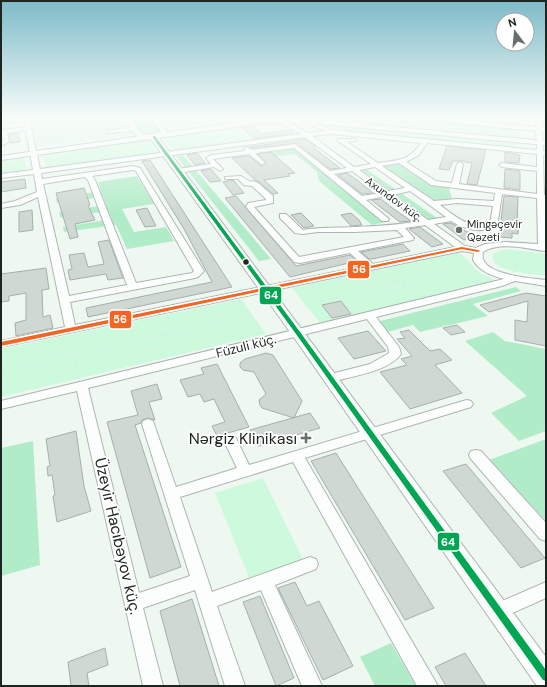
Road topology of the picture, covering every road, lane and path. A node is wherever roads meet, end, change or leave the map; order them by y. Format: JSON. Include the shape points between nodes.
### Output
{"nodes":[{"id":1,"x":55,"y":150,"type":"edge"},
{"id":2,"x":55,"y":150,"type":"edge"},
{"id":3,"x":106,"y":150,"type":"edge"},
{"id":4,"x":121,"y":150,"type":"edge"},
{"id":5,"x":164,"y":150,"type":"edge"},
{"id":6,"x":258,"y":150,"type":"edge"},
{"id":7,"x":300,"y":150,"type":"edge"},
{"id":8,"x":331,"y":150,"type":"edge"},
{"id":9,"x":350,"y":150,"type":"edge"},
{"id":10,"x":419,"y":150,"type":"edge"},
{"id":11,"x":490,"y":150,"type":"edge"},
{"id":12,"x":250,"y":151,"type":"junction"},
{"id":13,"x":33,"y":152,"type":"junction"},
{"id":14,"x":542,"y":153,"type":"edge"},
{"id":15,"x":1,"y":156,"type":"edge"},
{"id":16,"x":44,"y":161,"type":"dead end"},
{"id":17,"x":401,"y":162,"type":"junction"},
{"id":18,"x":262,"y":163,"type":"dead end"},
{"id":19,"x":26,"y":164,"type":"dead end"},
{"id":20,"x":460,"y":164,"type":"dead end"},
{"id":21,"x":502,"y":165,"type":"dead end"},
{"id":22,"x":377,"y":166,"type":"junction"},
{"id":23,"x":1,"y":167,"type":"edge"},
{"id":24,"x":353,"y":169,"type":"junction"},
{"id":25,"x":540,"y":169,"type":"junction"},
{"id":26,"x":36,"y":171,"type":"junction"},
{"id":27,"x":178,"y":171,"type":"junction"},
{"id":28,"x":329,"y":173,"type":"junction"},
{"id":29,"x":86,"y":174,"type":"junction"},
{"id":30,"x":1,"y":176,"type":"edge"},
{"id":31,"x":227,"y":178,"type":"dead end"},
{"id":32,"x":39,"y":182,"type":"junction"},
{"id":33,"x":455,"y":186,"type":"junction"},
{"id":34,"x":411,"y":189,"type":"junction"},
{"id":35,"x":499,"y":191,"type":"junction"},
{"id":36,"x":41,"y":193,"type":"junction"},
{"id":37,"x":388,"y":194,"type":"junction"},
{"id":38,"x":543,"y":196,"type":"edge"},
{"id":39,"x":360,"y":199,"type":"junction"},
{"id":40,"x":432,"y":204,"type":"junction"},
{"id":41,"x":498,"y":204,"type":"junction"},
{"id":42,"x":1,"y":206,"type":"edge"},
{"id":43,"x":283,"y":216,"type":"dead end"},
{"id":44,"x":453,"y":218,"type":"junction"},
{"id":45,"x":385,"y":219,"type":"dead end"},
{"id":46,"x":428,"y":223,"type":"junction"},
{"id":47,"x":400,"y":228,"type":"junction"},
{"id":48,"x":462,"y":248,"type":"junction"},
{"id":49,"x":544,"y":248,"type":"edge"},
{"id":50,"x":352,"y":250,"type":"junction"},
{"id":51,"x":518,"y":250,"type":"dead end"},
{"id":52,"x":478,"y":251,"type":"junction"},
{"id":53,"x":492,"y":256,"type":"dead end"},
{"id":54,"x":517,"y":260,"type":"junction"},
{"id":55,"x":546,"y":260,"type":"edge"},
{"id":56,"x":529,"y":262,"type":"junction"},
{"id":57,"x":474,"y":268,"type":"dead end"},
{"id":58,"x":374,"y":269,"type":"junction"},
{"id":59,"x":546,"y":270,"type":"edge"},
{"id":60,"x":514,"y":275,"type":"junction"},
{"id":61,"x":390,"y":280,"type":"junction"},
{"id":62,"x":546,"y":283,"type":"edge"},
{"id":63,"x":404,"y":284,"type":"junction"},
{"id":64,"x":133,"y":287,"type":"junction"},
{"id":65,"x":386,"y":287,"type":"junction"},
{"id":66,"x":266,"y":289,"type":"junction"},
{"id":67,"x":400,"y":291,"type":"junction"},
{"id":68,"x":408,"y":298,"type":"dead end"},
{"id":69,"x":64,"y":300,"type":"junction"},
{"id":70,"x":305,"y":305,"type":"dead end"},
{"id":71,"x":252,"y":315,"type":"dead end"},
{"id":72,"x":370,"y":316,"type":"junction"},
{"id":73,"x":70,"y":332,"type":"junction"},
{"id":74,"x":298,"y":333,"type":"junction"},
{"id":75,"x":1,"y":344,"type":"edge"},
{"id":76,"x":74,"y":354,"type":"junction"},
{"id":77,"x":1,"y":371,"type":"edge"},
{"id":78,"x":331,"y":378,"type":"junction"},
{"id":79,"x":81,"y":382,"type":"junction"},
{"id":80,"x":466,"y":404,"type":"dead end"},
{"id":81,"x":1,"y":405,"type":"edge"},
{"id":82,"x":148,"y":424,"type":"dead end"},
{"id":83,"x":372,"y":434,"type":"junction"},
{"id":84,"x":231,"y":441,"type":"dead end"},
{"id":85,"x":476,"y":455,"type":"dead end"},
{"id":86,"x":298,"y":456,"type":"junction"},
{"id":87,"x":246,"y":472,"type":"junction"},
{"id":88,"x":171,"y":494,"type":"junction"},
{"id":89,"x":546,"y":534,"type":"edge"},
{"id":90,"x":310,"y":564,"type":"dead end"},
{"id":91,"x":200,"y":580,"type":"junction"},
{"id":92,"x":265,"y":581,"type":"junction"},
{"id":93,"x":546,"y":590,"type":"edge"},
{"id":94,"x":207,"y":602,"type":"junction"},
{"id":95,"x":134,"y":603,"type":"junction"},
{"id":96,"x":499,"y":611,"type":"junction"},
{"id":97,"x":546,"y":677,"type":"edge"},
{"id":98,"x":153,"y":686,"type":"edge"},
{"id":99,"x":235,"y":686,"type":"edge"},
{"id":100,"x":312,"y":686,"type":"edge"},
{"id":101,"x":428,"y":686,"type":"edge"}],
"edges":[{"from":1,"to":13,"type":"main road"},
{"from":2,"to":13,"type":"main road"},
{"from":3,"to":16,"type":"path"},
{"from":4,"to":26,"type":"street"},
{"from":5,"to":27,"type":"main road"},
{"from":6,"to":12,"type":"street"},
{"from":7,"to":28,"type":"street"},
{"from":8,"to":24,"type":"street","name":"Axundov küç."},
{"from":9,"to":22,"type":"street"},
{"from":10,"to":17,"type":"street","via":[[415,156]]},
{"from":11,"to":14,"type":"street"},
{"from":12,"to":18,"type":"street"},
{"from":12,"to":27,"type":"street","via":[[209,158],[218,167]]},
{"from":13,"to":15,"type":"main road"},
{"from":13,"to":26,"type":"street"},
{"from":14,"to":25,"type":"street"},
{"from":17,"to":22,"type":"street"},
{"from":17,"to":33,"type":"street","via":[[434,183]]},
{"from":19,"to":23,"type":"path"},
{"from":20,"to":33,"type":"street"},
{"from":21,"to":25,"type":"street"},
{"from":22,"to":24,"type":"street"},
{"from":22,"to":34,"type":"street"},
{"from":24,"to":28,"type":"street"},
{"from":24,"to":37,"type":"street","name":"Axundov küç."},
{"from":25,"to":38,"type":"street"},
{"from":26,"to":30,"type":"street"},
{"from":26,"to":32,"type":"street"},
{"from":27,"to":66,"type":"main road"},
{"from":28,"to":39,"type":"street"},
{"from":29,"to":32,"type":"street"},
{"from":29,"to":64,"type":"street","via":[[91,180]]},
{"from":29,"to":64,"type":"street","via":[[138,169],[199,271],[195,275]]},
{"from":31,"to":50,"type":"street","via":[[240,177],[247,183],[254,184],[270,198],[268,202],[250,207],[297,260]]},
{"from":32,"to":36,"type":"street"},
{"from":33,"to":35,"type":"street"},
{"from":34,"to":37,"type":"street"},
{"from":34,"to":40,"type":"street"},
{"from":35,"to":38,"type":"street"},
{"from":35,"to":41,"type":"street"},
{"from":36,"to":42,"type":"street","via":[[17,204]]},
{"from":36,"to":69,"type":"street"},
{"from":37,"to":39,"type":"street"},
{"from":37,"to":46,"type":"street","name":"Axundov küç."},
{"from":38,"to":49,"type":"street"},
{"from":39,"to":45,"type":"street"},
{"from":40,"to":41,"type":"street","via":[[457,201]]},
{"from":40,"to":44,"type":"street"},
{"from":41,"to":44,"type":"street","via":[[494,225],[491,226],[468,227]]},
{"from":43,"to":47,"type":"street","via":[[298,231],[303,232]]},
{"from":44,"to":46,"type":"street"},
{"from":46,"to":47,"type":"street"},
{"from":46,"to":48,"type":"street","name":"Axundov küç."},
{"from":47,"to":50,"type":"street","via":[[410,238]]},
{"from":48,"to":52,"type":"street"},
{"from":48,"to":58,"type":"street"},
{"from":49,"to":52,"type":"street","via":[[500,244],[483,247]]},
{"from":50,"to":58,"type":"street"},
{"from":51,"to":54,"type":"path"},
{"from":52,"to":60,"type":"street","via":[[478,260],[487,269],[498,274]]},
{"from":53,"to":54,"type":"path"},
{"from":54,"to":56,"type":"path"},
{"from":54,"to":60,"type":"path"},
{"from":55,"to":56,"type":"path","via":[[536,259]]},
{"from":56,"to":59,"type":"path","via":[[537,268]]},
{"from":57,"to":63,"type":"path"},
{"from":58,"to":61,"type":"path"},
{"from":58,"to":66,"type":"street"},
{"from":60,"to":62,"type":"street"},
{"from":60,"to":72,"type":"street","name":"Füzuli küç.","via":[[499,284]]},
{"from":61,"to":63,"type":"path","via":[[398,280]]},
{"from":61,"to":65,"type":"path","via":[[384,283]]},
{"from":63,"to":67,"type":"path","via":[[405,288]]},
{"from":64,"to":69,"type":"street"},
{"from":65,"to":67,"type":"path"},
{"from":65,"to":70,"type":"path"},
{"from":66,"to":73,"type":"street"},
{"from":66,"to":74,"type":"main road"},
{"from":67,"to":68,"type":"path"},
{"from":69,"to":73,"type":"street"},
{"from":71,"to":76,"type":"path"},
{"from":72,"to":74,"type":"street","name":"Füzuli küç."},
{"from":72,"to":78,"type":"street","via":[[393,347],[395,354],[383,363]]},
{"from":73,"to":75,"type":"street"},
{"from":73,"to":76,"type":"path"},
{"from":74,"to":78,"type":"main road"},
{"from":74,"to":79,"type":"street","name":"Füzuli küç."},
{"from":76,"to":77,"type":"path"},
{"from":76,"to":79,"type":"path"},
{"from":78,"to":83,"type":"main road"},
{"from":79,"to":81,"type":"street","name":"Füzuli küç."},
{"from":79,"to":95,"type":"street","name":"Üzeyir Hacıbəyov küç."},
{"from":80,"to":83,"type":"street"},
{"from":82,"to":88,"type":"street"},
{"from":83,"to":86,"type":"street"},
{"from":83,"to":96,"type":"main road"},
{"from":84,"to":87,"type":"street"},
{"from":85,"to":89,"type":"street"},
{"from":86,"to":87,"type":"street"},
{"from":86,"to":101,"type":"street"},
{"from":87,"to":88,"type":"street"},
{"from":88,"to":91,"type":"street"},
{"from":90,"to":92,"type":"street"},
{"from":91,"to":94,"type":"street"},
{"from":91,"to":95,"type":"street"},
{"from":92,"to":94,"type":"street"},
{"from":92,"to":100,"type":"street"},
{"from":93,"to":96,"type":"street"},
{"from":94,"to":99,"type":"street"},
{"from":95,"to":98,"type":"street","name":"Üzeyir Hacıbəyov küç."},
{"from":96,"to":97,"type":"main road"}]}
